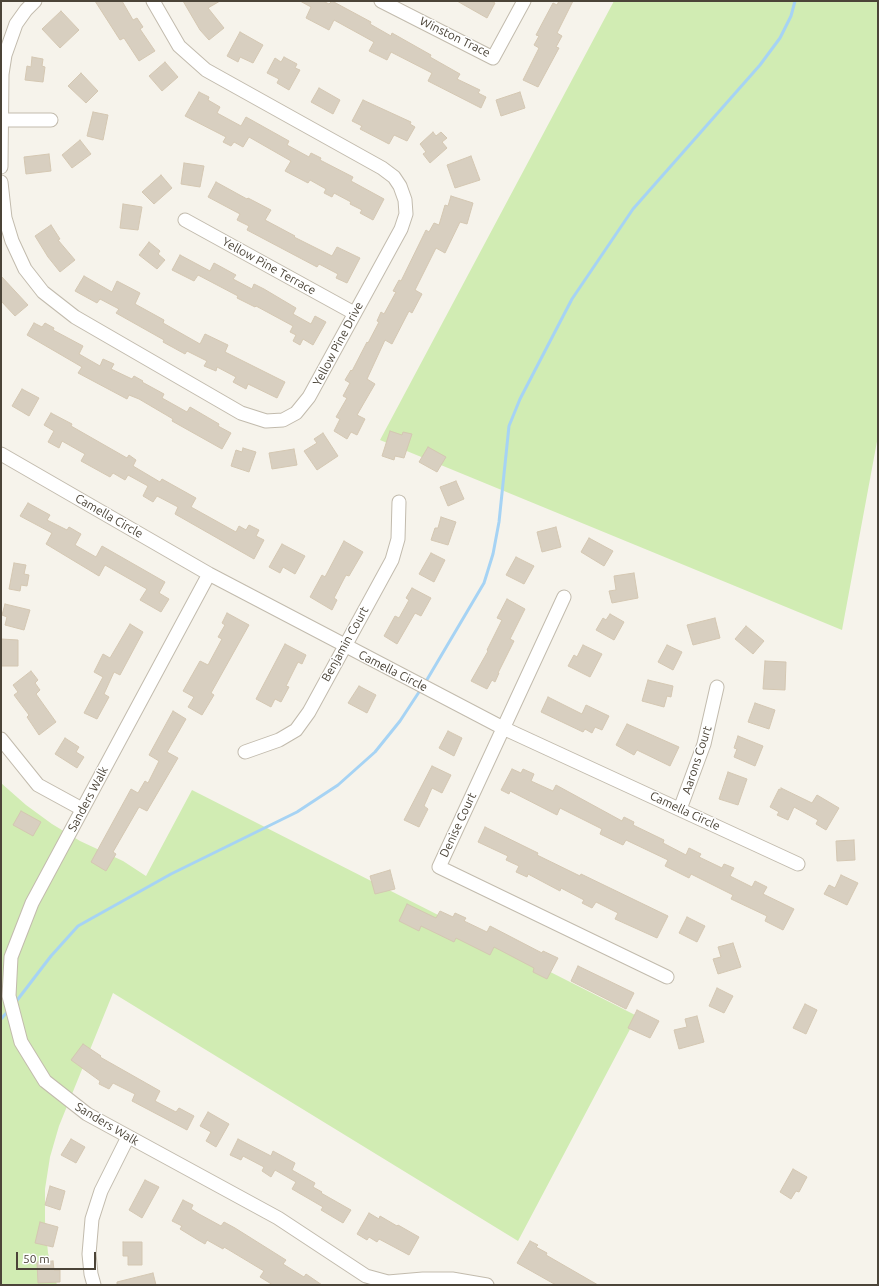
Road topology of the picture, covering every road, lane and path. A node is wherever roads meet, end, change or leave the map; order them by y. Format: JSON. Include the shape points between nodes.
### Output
{"nodes":[{"id":1,"x":35,"y":1,"type":"edge"},
{"id":2,"x":153,"y":1,"type":"edge"},
{"id":3,"x":381,"y":1,"type":"edge"},
{"id":4,"x":524,"y":1,"type":"edge"},
{"id":5,"x":2,"y":120,"type":"junction"},
{"id":6,"x":51,"y":120,"type":"dead end"},
{"id":7,"x":1,"y":167,"type":"edge"},
{"id":8,"x":1,"y":182,"type":"edge"},
{"id":9,"x":185,"y":220,"type":"dead end"},
{"id":10,"x":354,"y":313,"type":"junction"},
{"id":11,"x":1,"y":454,"type":"edge"},
{"id":12,"x":399,"y":502,"type":"dead end"},
{"id":13,"x":209,"y":574,"type":"junction"},
{"id":14,"x":564,"y":597,"type":"dead end"},
{"id":15,"x":344,"y":646,"type":"junction"},
{"id":16,"x":717,"y":687,"type":"dead end"},
{"id":17,"x":503,"y":728,"type":"junction"},
{"id":18,"x":1,"y":740,"type":"edge"},
{"id":19,"x":245,"y":752,"type":"dead end"},
{"id":20,"x":82,"y":809,"type":"junction"},
{"id":21,"x":680,"y":809,"type":"junction"},
{"id":22,"x":798,"y":864,"type":"dead end"},
{"id":23,"x":667,"y":977,"type":"dead end"},
{"id":24,"x":128,"y":1137,"type":"junction"},
{"id":25,"x":388,"y":1284,"type":"edge"},
{"id":26,"x":94,"y":1285,"type":"edge"},
{"id":27,"x":487,"y":1285,"type":"edge"}],
"edges":[{"from":1,"to":5,"type":"street","via":[[16,24],[5,55],[2,74]]},
{"from":2,"to":10,"type":"street","name":"Yellow Pine Drive","via":[[179,46],[206,70],[394,176],[405,200],[406,214],[401,229]]},
{"from":3,"to":4,"type":"street","name":"Winston Trace","via":[[493,58]]},
{"from":5,"to":6,"type":"street"},
{"from":5,"to":7,"type":"street"},
{"from":8,"to":10,"type":"street","name":"Yellow Pine Drive","via":[[5,218],[12,241],[24,269],[43,292],[75,317],[241,413],[266,421],[283,420],[296,413],[309,397]]},
{"from":9,"to":10,"type":"street","name":"Yellow Pine Terrace"},
{"from":11,"to":13,"type":"street","name":"Camella Circle"},
{"from":12,"to":15,"type":"street","name":"Benjamin Court","via":[[398,539],[392,560]]},
{"from":13,"to":15,"type":"street","name":"Camella Circle"},
{"from":13,"to":20,"type":"street","name":"Sanders Walk"},
{"from":14,"to":17,"type":"street","name":"Denise Court"},
{"from":15,"to":17,"type":"street","name":"Camella Circle"},
{"from":15,"to":19,"type":"street","name":"Benjamin Court","via":[[309,712],[296,730],[279,740]]},
{"from":16,"to":21,"type":"street","name":"Aarons Court","via":[[704,744]]},
{"from":17,"to":21,"type":"street","name":"Camella Circle"},
{"from":17,"to":23,"type":"street","name":"Denise Court","via":[[438,867]]},
{"from":18,"to":20,"type":"street","via":[[38,785]]},
{"from":20,"to":24,"type":"street","name":"Sanders Walk","via":[[30,910],[11,957],[9,996],[21,1042],[45,1081],[87,1114]]},
{"from":21,"to":22,"type":"street","name":"Camella Circle"},
{"from":24,"to":25,"type":"street","name":"Sanders Walk","via":[[278,1218],[366,1276]]},
{"from":24,"to":26,"type":"street","via":[[101,1190],[92,1219],[89,1254]]},
{"from":25,"to":27,"type":"street","name":"Sanders Walk","via":[[423,1278],[452,1279]]}]}
